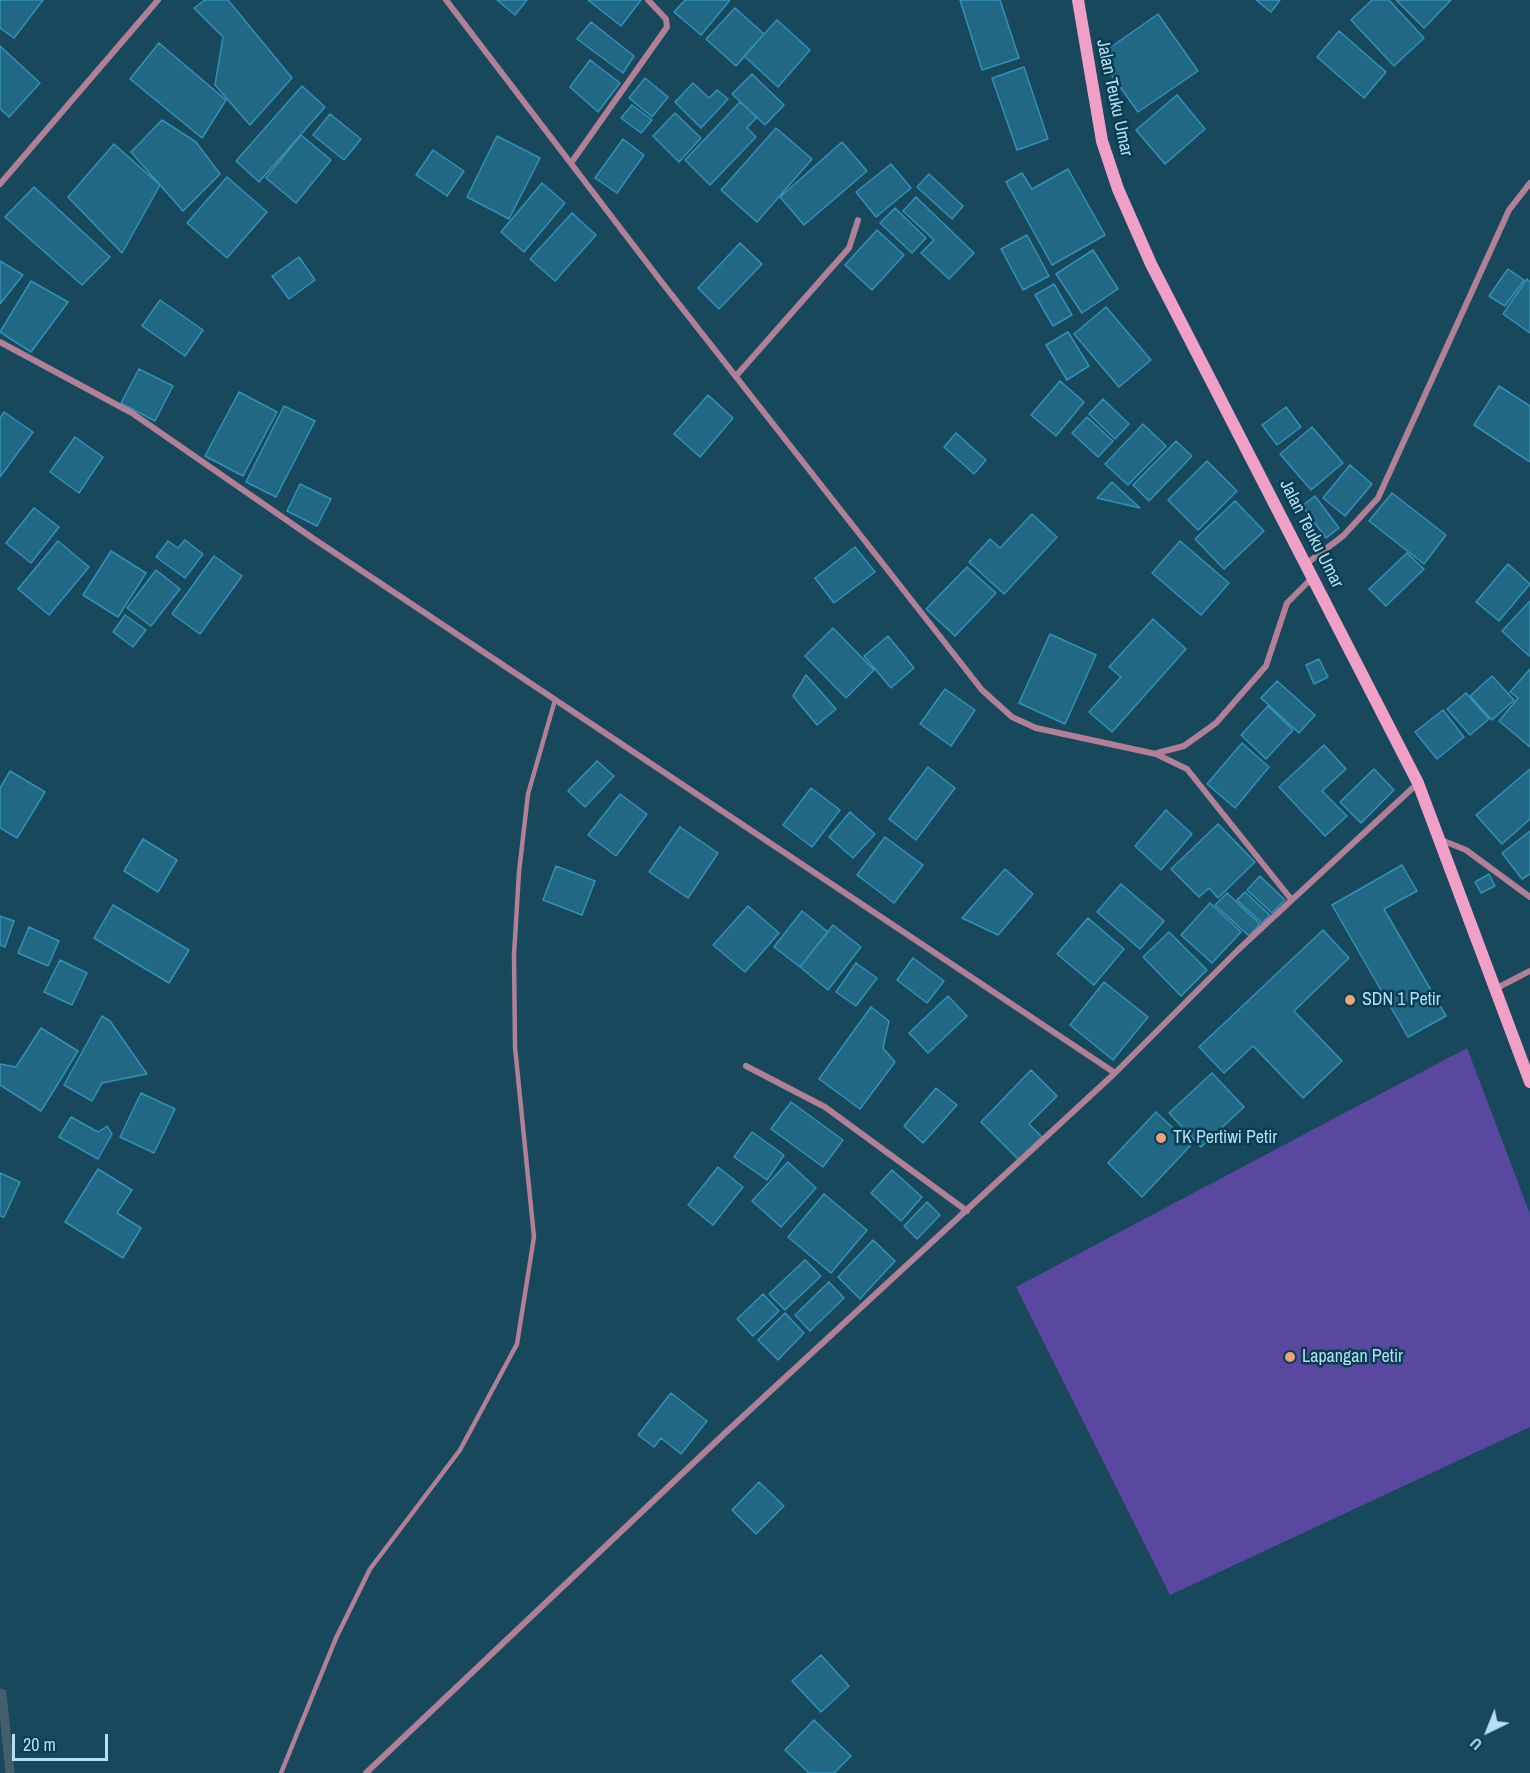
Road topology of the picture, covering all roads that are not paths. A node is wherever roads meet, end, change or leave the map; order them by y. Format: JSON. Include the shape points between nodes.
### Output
{"nodes":[{"id":1,"x":158,"y":0,"type":"edge"},
{"id":2,"x":446,"y":0,"type":"edge"},
{"id":3,"x":648,"y":0,"type":"edge"},
{"id":4,"x":1078,"y":0,"type":"edge"},
{"id":5,"x":571,"y":163,"type":"junction"},
{"id":6,"x":1530,"y":183,"type":"edge"},
{"id":7,"x":0,"y":184,"type":"edge"},
{"id":8,"x":858,"y":220,"type":"dead end"},
{"id":9,"x":0,"y":342,"type":"edge"},
{"id":10,"x":736,"y":376,"type":"junction"},
{"id":11,"x":1306,"y":564,"type":"junction"},
{"id":12,"x":1313,"y":576,"type":"junction"},
{"id":13,"x":555,"y":700,"type":"junction"},
{"id":14,"x":1156,"y":754,"type":"junction"},
{"id":15,"x":1418,"y":783,"type":"junction"},
{"id":16,"x":1438,"y":839,"type":"junction"},
{"id":17,"x":1530,"y":897,"type":"edge"},
{"id":18,"x":1291,"y":899,"type":"junction"},
{"id":19,"x":1530,"y":971,"type":"edge"},
{"id":20,"x":1495,"y":989,"type":"junction"},
{"id":21,"x":746,"y":1066,"type":"dead end"},
{"id":22,"x":1115,"y":1073,"type":"junction"},
{"id":23,"x":1530,"y":1082,"type":"edge"},
{"id":24,"x":967,"y":1211,"type":"junction"},
{"id":25,"x":281,"y":1773,"type":"edge"},
{"id":26,"x":366,"y":1773,"type":"edge"}],
"edges":[{"from":1,"to":7,"type":"street"},
{"from":2,"to":5,"type":"street"},
{"from":3,"to":5,"type":"street","via":[[666,20],[667,27]]},
{"from":4,"to":11,"type":"main road","name":"Jalan Teuku Umar","via":[[1102,141],[1118,189],[1151,264]]},
{"from":5,"to":10,"type":"street"},
{"from":6,"to":11,"type":"street","via":[[1509,210],[1378,498],[1343,536]]},
{"from":8,"to":10,"type":"street","via":[[849,248]]},
{"from":9,"to":13,"type":"street","via":[[132,413]]},
{"from":10,"to":14,"type":"street","via":[[998,706],[1036,728]]},
{"from":11,"to":12,"type":"main road","name":"Jalan Teuku Umar"},
{"from":12,"to":14,"type":"street","via":[[1287,603],[1266,666],[1216,723],[1184,746]]},
{"from":12,"to":15,"type":"main road","name":"Jalan Teuku Umar"},
{"from":13,"to":22,"type":"street"},
{"from":13,"to":25,"type":"lane","via":[[528,794],[515,943],[515,1047],[534,1237],[517,1344],[460,1450],[370,1569],[336,1638]]},
{"from":14,"to":18,"type":"street","via":[[1187,769]]},
{"from":15,"to":16,"type":"main road","name":"Jalan Teuku Umar"},
{"from":15,"to":18,"type":"street"},
{"from":16,"to":17,"type":"street","via":[[1466,850]]},
{"from":16,"to":20,"type":"main road","name":"Jalan Teuku Umar"},
{"from":18,"to":22,"type":"street"},
{"from":19,"to":20,"type":"street"},
{"from":20,"to":23,"type":"main road","name":"Jalan Teuku Umar"},
{"from":21,"to":24,"type":"street","via":[[825,1107]]},
{"from":22,"to":24,"type":"street"},
{"from":24,"to":26,"type":"street","via":[[724,1434]]}]}
